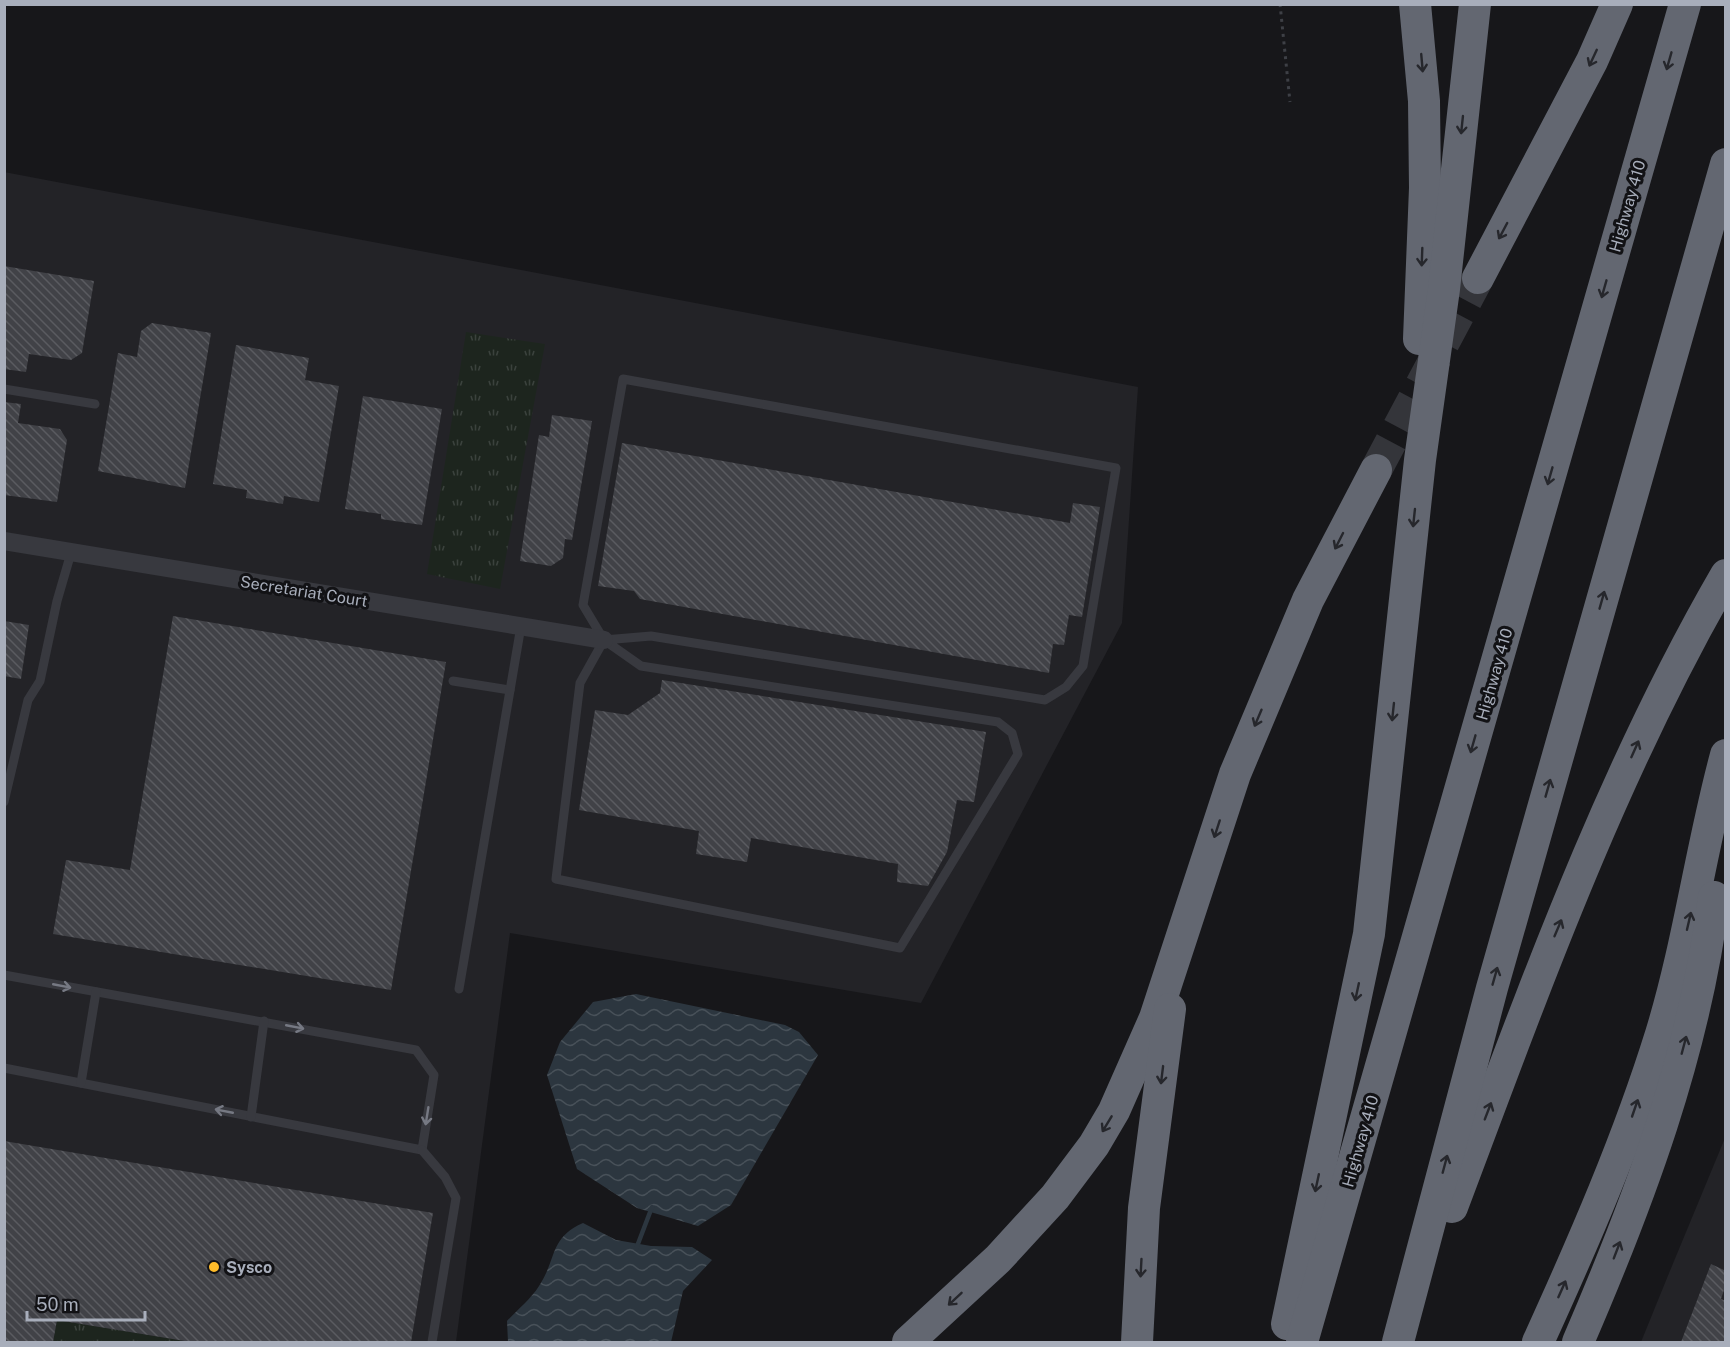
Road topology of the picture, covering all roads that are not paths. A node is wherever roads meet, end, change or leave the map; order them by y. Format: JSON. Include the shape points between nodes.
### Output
{"nodes":[{"id":1,"x":1415,"y":4,"type":"edge"},
{"id":2,"x":1475,"y":4,"type":"edge"},
{"id":3,"x":1617,"y":4,"type":"edge"},
{"id":4,"x":1685,"y":4,"type":"edge"},
{"id":5,"x":1725,"y":164,"type":"edge"},
{"id":6,"x":1478,"y":278,"type":"tunnel mouth"},
{"id":7,"x":4,"y":389,"type":"edge"},
{"id":8,"x":95,"y":404,"type":"dead end"},
{"id":9,"x":1420,"y":460,"type":"junction"},
{"id":10,"x":1376,"y":470,"type":"tunnel mouth"},
{"id":11,"x":4,"y":541,"type":"edge"},
{"id":12,"x":71,"y":553,"type":"junction"},
{"id":13,"x":1725,"y":575,"type":"edge"},
{"id":14,"x":521,"y":626,"type":"junction"},
{"id":15,"x":604,"y":640,"type":"junction"},
{"id":16,"x":453,"y":681,"type":"dead end"},
{"id":17,"x":510,"y":690,"type":"junction"},
{"id":18,"x":1725,"y":755,"type":"edge"},
{"id":19,"x":4,"y":802,"type":"edge"},
{"id":20,"x":1725,"y":813,"type":"edge"},
{"id":21,"x":1177,"y":954,"type":"junction"},
{"id":22,"x":4,"y":975,"type":"edge"},
{"id":23,"x":459,"y":989,"type":"dead end"},
{"id":24,"x":96,"y":992,"type":"junction"},
{"id":25,"x":264,"y":1021,"type":"junction"},
{"id":26,"x":4,"y":1068,"type":"edge"},
{"id":27,"x":81,"y":1083,"type":"junction"},
{"id":28,"x":251,"y":1117,"type":"junction"},
{"id":29,"x":422,"y":1150,"type":"junction"},
{"id":30,"x":432,"y":1342,"type":"edge"},
{"id":31,"x":908,"y":1342,"type":"edge"},
{"id":32,"x":1137,"y":1342,"type":"edge"},
{"id":33,"x":1283,"y":1342,"type":"edge"},
{"id":34,"x":1302,"y":1342,"type":"edge"},
{"id":35,"x":1400,"y":1342,"type":"edge"},
{"id":36,"x":1538,"y":1342,"type":"edge"},
{"id":37,"x":1578,"y":1342,"type":"edge"}],
"edges":[{"from":1,"to":9,"type":"highway","one_way":true,"via":[[1425,155],[1419,332]]},
{"from":2,"to":9,"type":"highway","one_way":true,"via":[[1444,289]]},
{"from":3,"to":6,"type":"highway","one_way":true,"via":[[1592,61]]},
{"from":4,"to":34,"type":"highway","name":"Highway 410","one_way":true},
{"from":35,"to":5,"type":"highway","one_way":true,"via":[[1495,976]]},
{"from":7,"to":8,"type":"lane"},
{"from":9,"to":33,"type":"highway","one_way":true,"via":[[1369,934]]},
{"from":10,"to":21,"type":"highway","one_way":true,"via":[[1308,600],[1235,774]]},
{"from":11,"to":12,"type":"street","name":"Secretariat Court"},
{"from":12,"to":14,"type":"street","name":"Secretariat Court"},
{"from":12,"to":19,"type":"lane","via":[[40,681],[28,699]]},
{"from":35,"to":13,"type":"highway","one_way":true,"via":[[1580,875],[1638,741]]},
{"from":14,"to":15,"type":"street","name":"Secretariat Court"},
{"from":14,"to":17,"type":"lane"},
{"from":15,"to":15,"type":"lane","via":[[641,666],[998,722],[1012,732],[1017,754],[900,948],[556,879],[580,683]]},
{"from":15,"to":15,"type":"lane","via":[[583,604],[623,379],[1116,468],[1083,666],[1066,687],[1045,700],[651,636]]},
{"from":16,"to":17,"type":"lane"},
{"from":17,"to":23,"type":"lane"},
{"from":36,"to":18,"type":"highway","one_way":true,"via":[[1586,1237],[1661,1033]]},
{"from":37,"to":20,"type":"highway","one_way":true,"via":[[1617,1252],[1683,1047],[1711,922]]},
{"from":21,"to":31,"type":"highway","one_way":true,"via":[[1155,1018],[1114,1111],[1094,1145],[1055,1197],[998,1259]]},
{"from":21,"to":32,"type":"highway","one_way":true,"via":[[1144,1208]]},
{"from":22,"to":24,"type":"lane","one_way":true},
{"from":24,"to":25,"type":"lane"},
{"from":24,"to":27,"type":"lane"},
{"from":25,"to":28,"type":"lane"},
{"from":25,"to":29,"type":"lane","one_way":true,"via":[[417,1050],[434,1075]]},
{"from":26,"to":27,"type":"lane"},
{"from":28,"to":27,"type":"lane","one_way":true},
{"from":28,"to":29,"type":"lane"},
{"from":29,"to":30,"type":"lane","via":[[445,1177],[456,1198]]}]}
